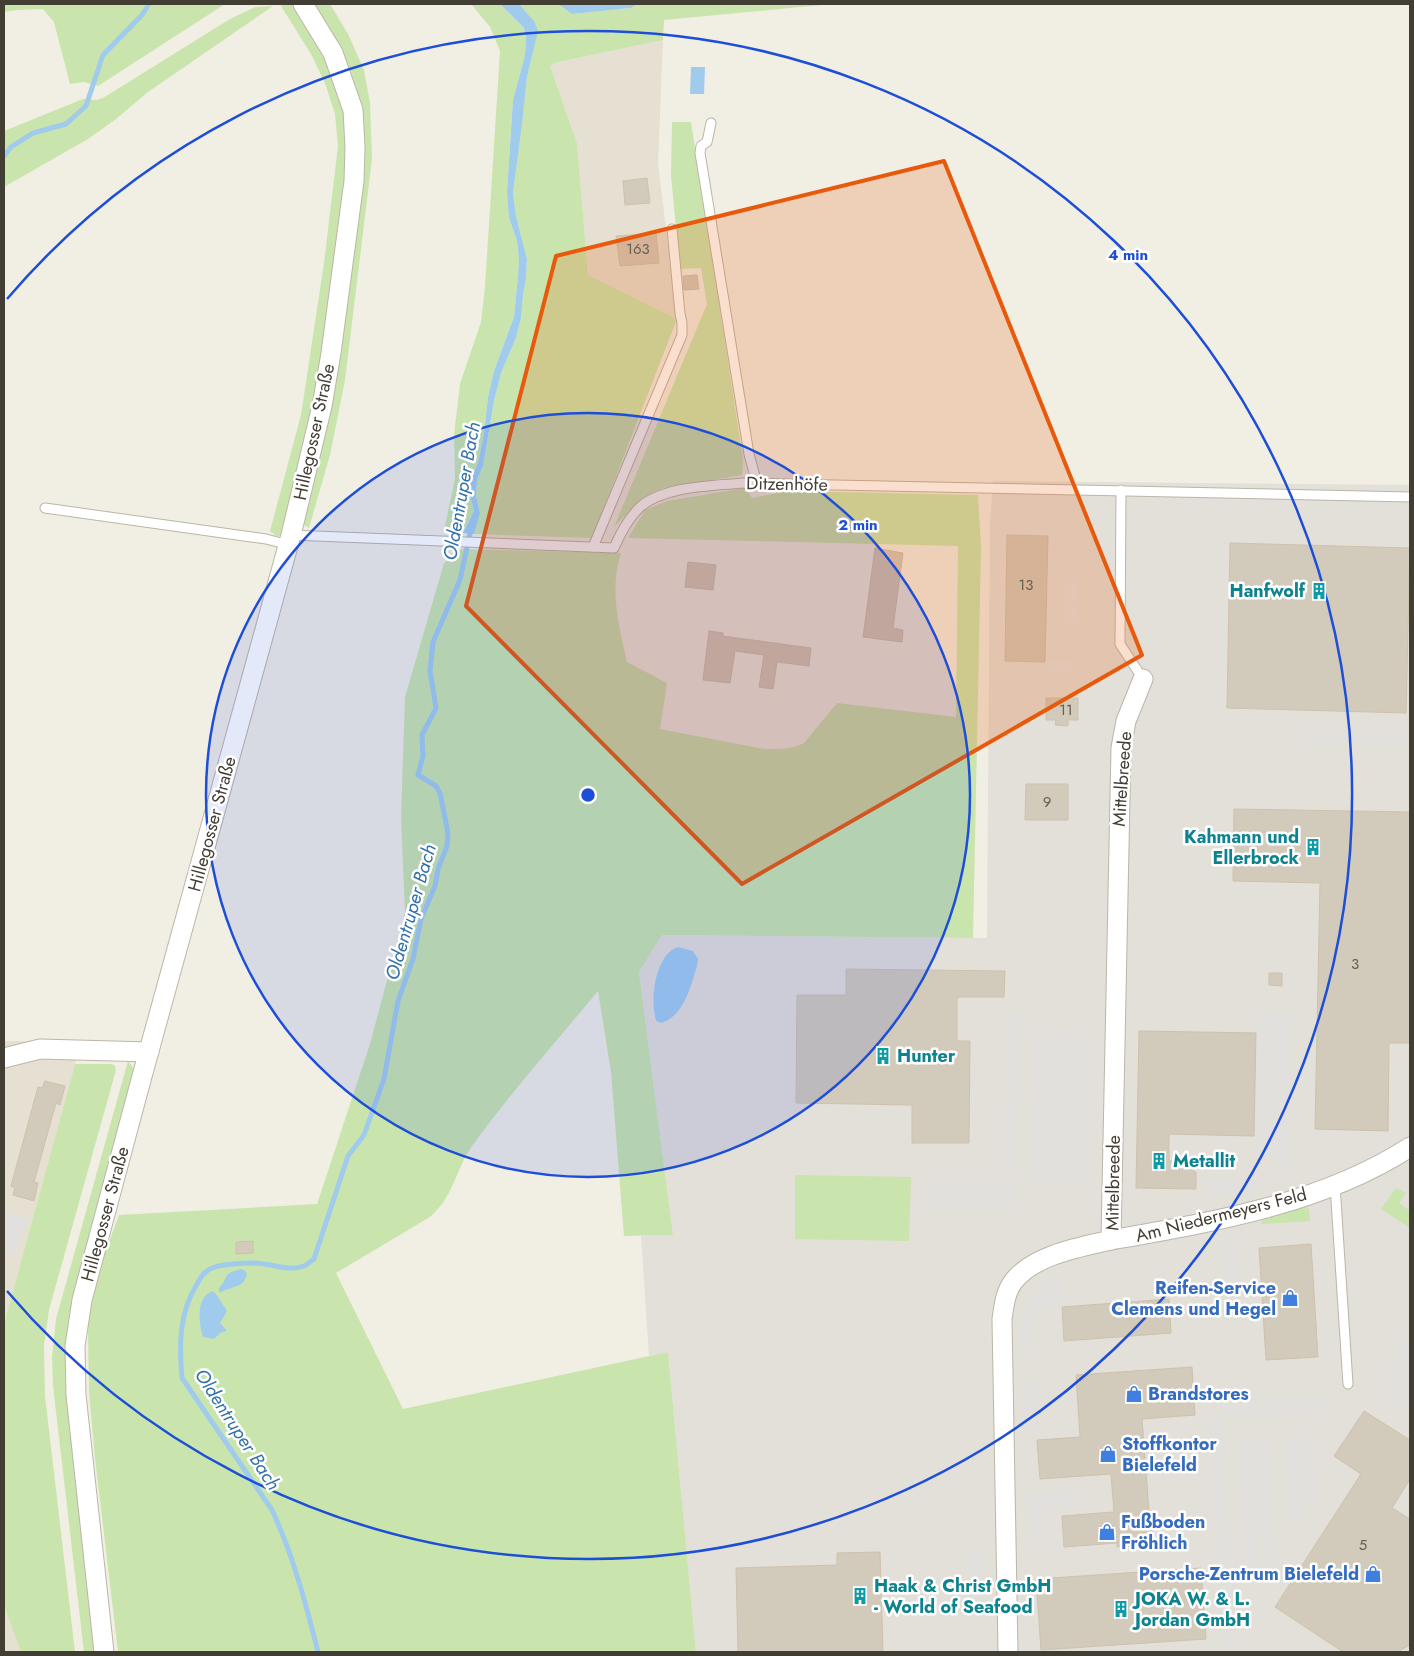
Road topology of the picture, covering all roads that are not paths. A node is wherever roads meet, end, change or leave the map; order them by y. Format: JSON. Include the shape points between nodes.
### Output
{"nodes":[{"id":1,"x":303,"y":4,"type":"edge"},
{"id":2,"x":711,"y":123,"type":"dead end"},
{"id":3,"x":672,"y":229,"type":"dead end"},
{"id":4,"x":757,"y":484,"type":"junction"},
{"id":5,"x":1121,"y":490,"type":"junction"},
{"id":6,"x":1410,"y":497,"type":"edge"},
{"id":7,"x":45,"y":508,"type":"dead end"},
{"id":8,"x":290,"y":540,"type":"junction"},
{"id":9,"x":593,"y":547,"type":"junction"},
{"id":10,"x":1143,"y":679,"type":"joint"},
{"id":11,"x":149,"y":1052,"type":"junction"},
{"id":12,"x":4,"y":1058,"type":"edge"},
{"id":13,"x":1410,"y":1147,"type":"edge"},
{"id":14,"x":1335,"y":1185,"type":"junction"},
{"id":15,"x":1111,"y":1240,"type":"junction"},
{"id":16,"x":1348,"y":1384,"type":"dead end"},
{"id":17,"x":104,"y":1652,"type":"edge"},
{"id":18,"x":1008,"y":1652,"type":"edge"}],
"edges":[{"from":1,"to":8,"type":"street","name":"Hillegosser Straße","via":[[340,71],[353,110],[355,147],[354,181],[331,353],[322,406]]},
{"from":2,"to":4,"type":"lane","via":[[707,142],[701,146],[700,153],[749,454]]},
{"from":3,"to":9,"type":"lane","via":[[682,335]]},
{"from":4,"to":5,"type":"lane","name":"Ditzenhöfe"},
{"from":4,"to":9,"type":"lane","name":"Ditzenhöfe","via":[[706,486],[665,494],[638,508],[614,548]]},
{"from":5,"to":6,"type":"lane","name":"Ditzenhöfe"},
{"from":5,"to":10,"type":"lane","via":[[1120,644]]},
{"from":7,"to":8,"type":"lane"},
{"from":8,"to":9,"type":"lane"},
{"from":8,"to":11,"type":"street","name":"Hillegosser Straße"},
{"from":10,"to":15,"type":"street","name":"Mittelbreede","via":[[1126,721],[1121,748]]},
{"from":11,"to":12,"type":"street","via":[[40,1049]]},
{"from":11,"to":17,"type":"street","name":"Hillegosser Straße","via":[[88,1272],[76,1346],[76,1395]]},
{"from":13,"to":14,"type":"street","name":"Am Niedermeyers Feld"},
{"from":14,"to":15,"type":"street","name":"Am Niedermeyers Feld","via":[[1264,1208]]},
{"from":14,"to":16,"type":"lane"},
{"from":15,"to":18,"type":"street","name":"Mittelbreede","via":[[1057,1254],[1031,1266],[1013,1282],[1004,1302],[1001,1337]]}]}
